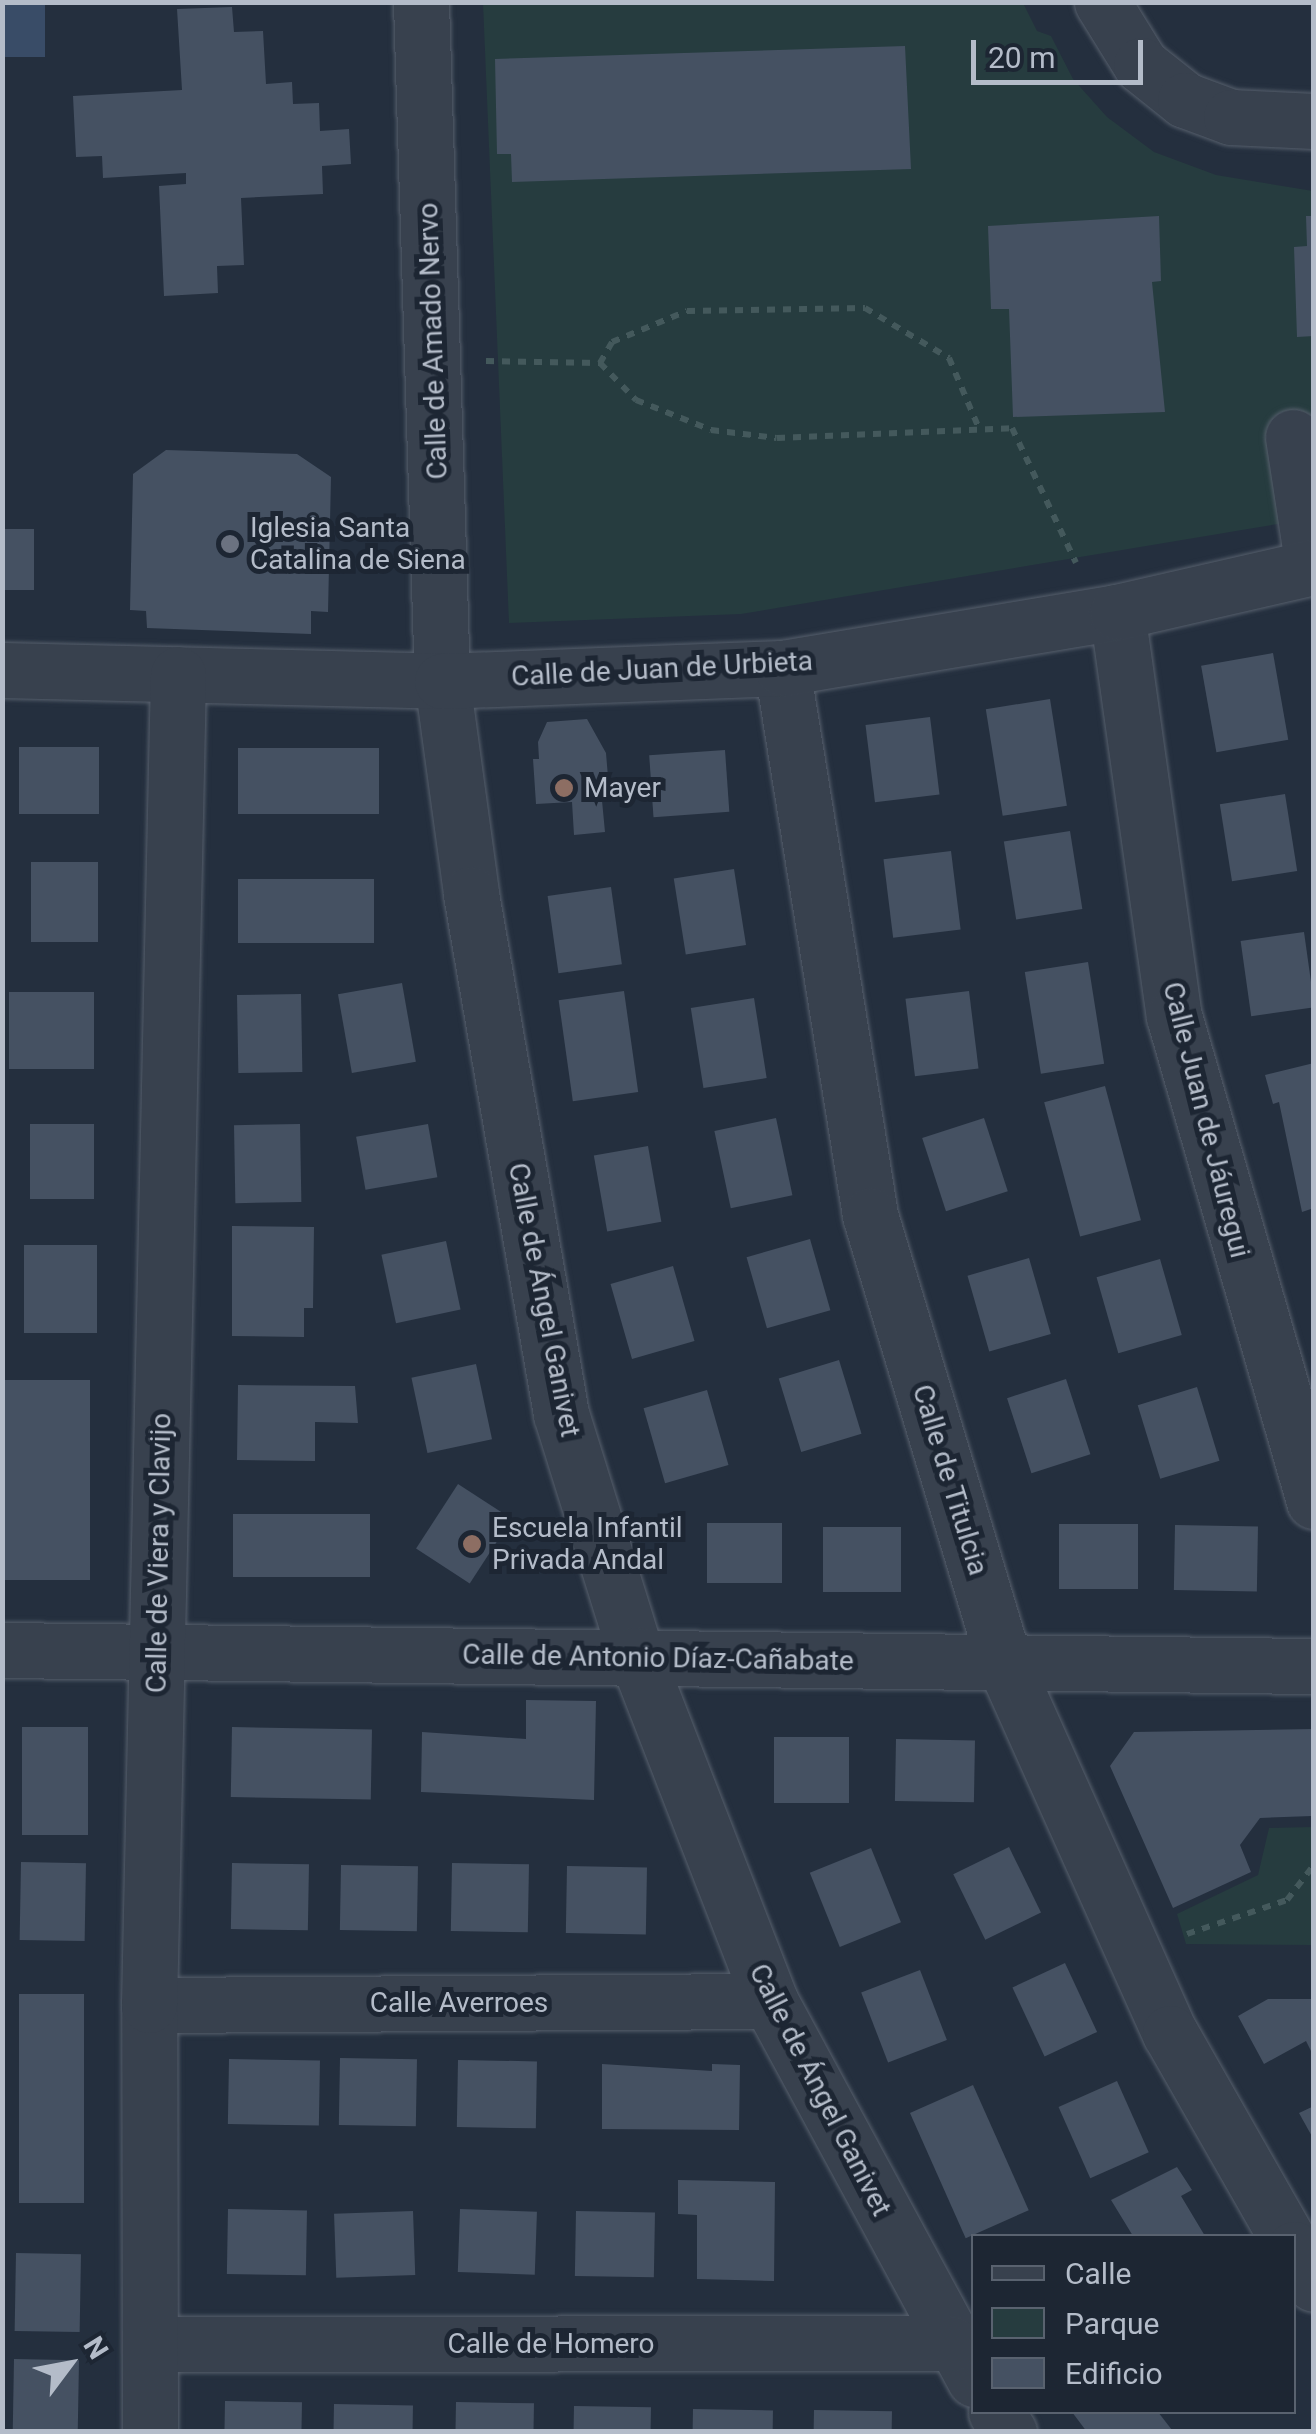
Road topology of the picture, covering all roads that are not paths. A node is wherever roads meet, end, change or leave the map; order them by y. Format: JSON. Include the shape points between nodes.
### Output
{"nodes":[{"id":1,"x":421,"y":2,"type":"edge"},
{"id":2,"x":1102,"y":2,"type":"edge"},
{"id":3,"x":1314,"y":121,"type":"edge"},
{"id":4,"x":1293,"y":438,"type":"dead end"},
{"id":5,"x":1313,"y":567,"type":"edge"},
{"id":6,"x":1117,"y":612,"type":"junction"},
{"id":7,"x":782,"y":668,"type":"junction"},
{"id":8,"x":2,"y":670,"type":"edge"},
{"id":9,"x":178,"y":674,"type":"junction"},
{"id":10,"x":442,"y":680,"type":"junction"},
{"id":11,"x":1314,"y":1501,"type":"edge"},
{"id":12,"x":2,"y":1650,"type":"edge"},
{"id":13,"x":156,"y":1652,"type":"junction"},
{"id":14,"x":636,"y":1655,"type":"junction"},
{"id":15,"x":1314,"y":1666,"type":"edge"},
{"id":16,"x":1006,"y":1667,"type":"junction"},
{"id":17,"x":770,"y":2001,"type":"junction"},
{"id":18,"x":149,"y":2005,"type":"junction"},
{"id":19,"x":1285,"y":2234,"type":"edge"},
{"id":20,"x":1296,"y":2252,"type":"edge"},
{"id":21,"x":1314,"y":2284,"type":"edge"},
{"id":22,"x":152,"y":2344,"type":"junction"},
{"id":23,"x":962,"y":2361,"type":"edge"},
{"id":24,"x":150,"y":2432,"type":"edge"}],
"edges":[{"from":1,"to":10,"type":"street","name":"Calle de Amado Nervo"},
{"from":2,"to":3,"type":"street","via":[[1140,65],[1185,100],[1231,117]]},
{"from":4,"to":5,"type":"street"},
{"from":5,"to":6,"type":"street","name":"Calle de Juan de Urbieta"},
{"from":6,"to":7,"type":"street","name":"Calle de Juan de Urbieta"},
{"from":6,"to":11,"type":"street","name":"Calle Juan de Jáuregui","via":[[1174,1016]]},
{"from":7,"to":10,"type":"street","name":"Calle de Juan de Urbieta"},
{"from":7,"to":16,"type":"street","name":"Calle de Titulcia","via":[[870,1215]]},
{"from":8,"to":9,"type":"street","name":"Calle de Juan de Urbieta"},
{"from":9,"to":10,"type":"street","name":"Calle de Juan de Urbieta"},
{"from":9,"to":13,"type":"street","name":"Calle de Viera y Clavijo"},
{"from":10,"to":14,"type":"street","name":"Calle de Ángel Ganivet","via":[[471,894],[561,1414]]},
{"from":12,"to":13,"type":"street","name":"Calle de Antonio Díaz-Cañabate"},
{"from":13,"to":14,"type":"street","name":"Calle de Antonio Díaz-Cañabate"},
{"from":13,"to":18,"type":"street","name":"Calle de Viera y Clavijo"},
{"from":14,"to":16,"type":"street","name":"Calle de Antonio Díaz-Cañabate"},
{"from":14,"to":17,"type":"street","name":"Calle de Ángel Ganivet"},
{"from":15,"to":16,"type":"street","name":"Calle de Antonio Díaz-Cañabate"},
{"from":16,"to":19,"type":"street","name":"Calle de Titulcia","via":[[1170,2033]]},
{"from":17,"to":18,"type":"street","name":"Calle Averroes"},
{"from":17,"to":23,"type":"street","name":"Calle de Ángel Ganivet"},
{"from":18,"to":22,"type":"street","name":"Calle de Viera y Clavijo"},
{"from":20,"to":21,"type":"street"},
{"from":22,"to":23,"type":"street","name":"Calle de Homero"},
{"from":22,"to":24,"type":"street","name":"Calle de Viera y Clavijo"}]}
